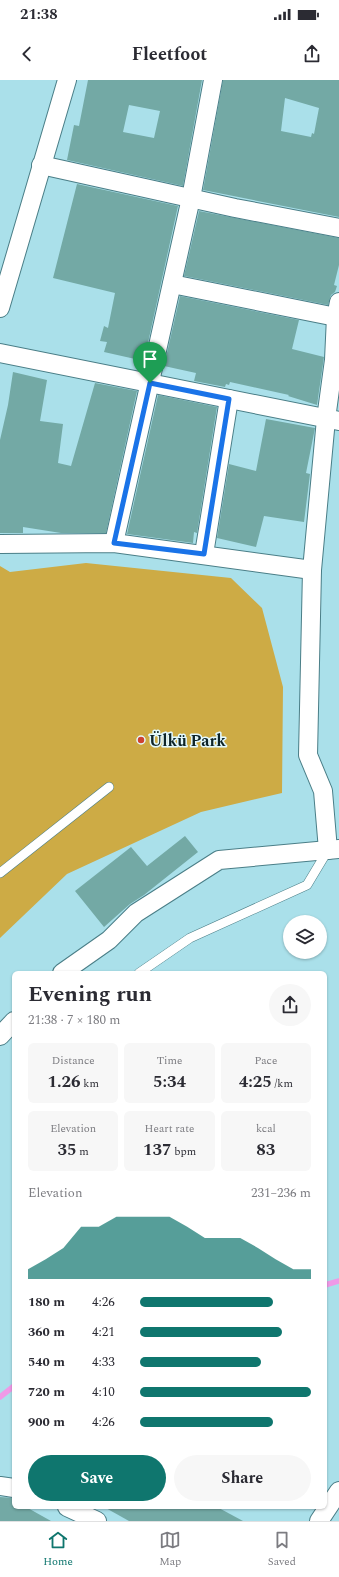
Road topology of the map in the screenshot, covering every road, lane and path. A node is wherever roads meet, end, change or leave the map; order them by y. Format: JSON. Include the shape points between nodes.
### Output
{"nodes":[{"id":1,"x":67,"y":80,"type":"edge"},
{"id":2,"x":213,"y":80,"type":"edge"},
{"id":3,"x":41,"y":166,"type":"junction"},
{"id":4,"x":191,"y":198,"type":"junction"},
{"id":5,"x":339,"y":228,"type":"edge"},
{"id":6,"x":172,"y":284,"type":"junction"},
{"id":7,"x":0,"y":308,"type":"edge"},
{"id":8,"x":338,"y":310,"type":"edge"},
{"id":9,"x":0,"y":353,"type":"edge"},
{"id":10,"x":150,"y":383,"type":"junction"},
{"id":11,"x":229,"y":399,"type":"junction"},
{"id":12,"x":333,"y":420,"type":"edge"},
{"id":13,"x":114,"y":543,"type":"junction"},
{"id":14,"x":0,"y":544,"type":"edge"},
{"id":15,"x":204,"y":554,"type":"junction"},
{"id":16,"x":312,"y":570,"type":"junction"},
{"id":17,"x":109,"y":787,"type":"dead end"},
{"id":18,"x":334,"y":850,"type":"edge"},
{"id":19,"x":0,"y":873,"type":"edge"},
{"id":20,"x":65,"y":971,"type":"edge"},
{"id":21,"x":143,"y":971,"type":"edge"},
{"id":22,"x":12,"y":1023,"type":"edge"},
{"id":23,"x":0,"y":1036,"type":"edge"},
{"id":24,"x":0,"y":1486,"type":"edge"},
{"id":25,"x":12,"y":1488,"type":"edge"},
{"id":26,"x":339,"y":1491,"type":"edge"},
{"id":27,"x":71,"y":1509,"type":"edge"},
{"id":28,"x":93,"y":1520,"type":"edge"},
{"id":29,"x":319,"y":1521,"type":"edge"}],
"edges":[{"from":1,"to":3,"type":"street"},
{"from":2,"to":4,"type":"street"},
{"from":3,"to":4,"type":"street"},
{"from":3,"to":7,"type":"street"},
{"from":4,"to":5,"type":"street"},
{"from":4,"to":6,"type":"street"},
{"from":6,"to":8,"type":"street"},
{"from":6,"to":10,"type":"street"},
{"from":8,"to":12,"type":"street"},
{"from":9,"to":10,"type":"street"},
{"from":10,"to":11,"type":"street"},
{"from":10,"to":13,"type":"street"},
{"from":11,"to":12,"type":"street"},
{"from":11,"to":15,"type":"street"},
{"from":12,"to":16,"type":"street"},
{"from":13,"to":14,"type":"street"},
{"from":13,"to":15,"type":"street"},
{"from":15,"to":16,"type":"street"},
{"from":16,"to":18,"type":"street","via":[[308,755],[323,791]]},
{"from":17,"to":19,"type":"lane"},
{"from":18,"to":20,"type":"street","via":[[219,860],[136,913],[109,940]]},
{"from":18,"to":21,"type":"lane","via":[[307,885],[190,938]]},
{"from":22,"to":23,"type":"street"},
{"from":24,"to":25,"type":"street"},
{"from":26,"to":29,"type":"street"},
{"from":27,"to":28,"type":"street"}]}
